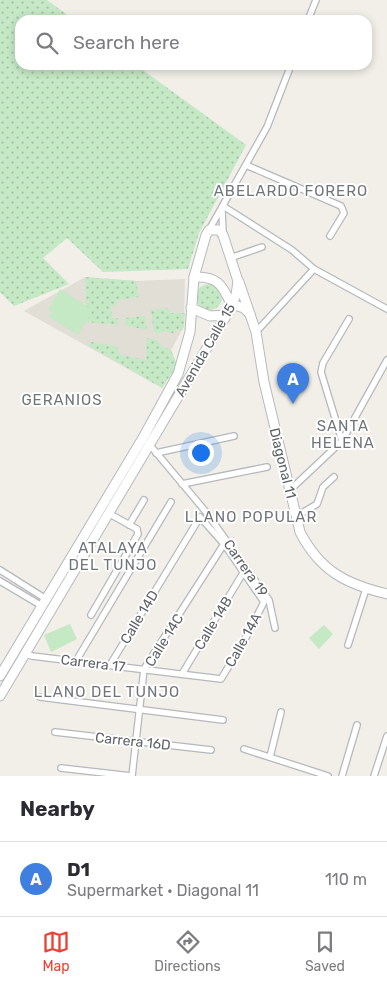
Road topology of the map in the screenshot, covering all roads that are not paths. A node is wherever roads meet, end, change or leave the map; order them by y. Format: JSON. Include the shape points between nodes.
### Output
{"nodes":[{"id":1,"x":316,"y":0,"type":"edge"},
{"id":2,"x":310,"y":15,"type":"edge"},
{"id":3,"x":289,"y":70,"type":"edge"},
{"id":4,"x":246,"y":165,"type":"junction"},
{"id":5,"x":223,"y":207,"type":"junction"},
{"id":6,"x":209,"y":230,"type":"junction"},
{"id":7,"x":223,"y":235,"type":"junction"},
{"id":8,"x":330,"y":236,"type":"dead end"},
{"id":9,"x":262,"y":246,"type":"dead end"},
{"id":10,"x":230,"y":258,"type":"junction"},
{"id":11,"x":314,"y":269,"type":"junction"},
{"id":12,"x":194,"y":277,"type":"junction"},
{"id":13,"x":238,"y":281,"type":"junction"},
{"id":14,"x":232,"y":304,"type":"junction"},
{"id":15,"x":191,"y":308,"type":"junction"},
{"id":16,"x":387,"y":309,"type":"edge"},
{"id":17,"x":250,"y":314,"type":"junction"},
{"id":18,"x":226,"y":315,"type":"junction"},
{"id":19,"x":349,"y":319,"type":"dead end"},
{"id":20,"x":256,"y":332,"type":"junction"},
{"id":21,"x":387,"y":360,"type":"edge"},
{"id":22,"x":234,"y":436,"type":"dead end"},
{"id":23,"x":342,"y":440,"type":"junction"},
{"id":24,"x":149,"y":444,"type":"junction"},
{"id":25,"x":156,"y":453,"type":"junction"},
{"id":26,"x":267,"y":466,"type":"dead end"},
{"id":27,"x":334,"y":477,"type":"dead end"},
{"id":28,"x":182,"y":484,"type":"junction"},
{"id":29,"x":290,"y":490,"type":"junction"},
{"id":30,"x":144,"y":500,"type":"dead end"},
{"id":31,"x":171,"y":502,"type":"dead end"},
{"id":32,"x":108,"y":513,"type":"junction"},
{"id":33,"x":296,"y":516,"type":"junction"},
{"id":34,"x":130,"y":525,"type":"junction"},
{"id":35,"x":224,"y":544,"type":"junction"},
{"id":36,"x":0,"y":570,"type":"edge"},
{"id":37,"x":243,"y":573,"type":"junction"},
{"id":38,"x":0,"y":581,"type":"edge"},
{"id":39,"x":366,"y":589,"type":"junction"},
{"id":40,"x":387,"y":594,"type":"edge"},
{"id":41,"x":44,"y":603,"type":"junction"},
{"id":42,"x":91,"y":616,"type":"dead end"},
{"id":43,"x":275,"y":628,"type":"dead end"},
{"id":44,"x":348,"y":645,"type":"dead end"},
{"id":45,"x":16,"y":649,"type":"junction"},
{"id":46,"x":25,"y":654,"type":"junction"},
{"id":47,"x":76,"y":661,"type":"junction"},
{"id":48,"x":110,"y":665,"type":"junction"},
{"id":49,"x":144,"y":670,"type":"junction"},
{"id":50,"x":182,"y":674,"type":"junction"},
{"id":51,"x":0,"y":676,"type":"edge"},
{"id":52,"x":221,"y":679,"type":"joint"},
{"id":53,"x":0,"y":696,"type":"edge"},
{"id":54,"x":40,"y":697,"type":"dead end"},
{"id":55,"x":140,"y":709,"type":"junction"},
{"id":56,"x":281,"y":712,"type":"dead end"},
{"id":57,"x":223,"y":720,"type":"dead end"},
{"id":58,"x":357,"y":725,"type":"dead end"},
{"id":59,"x":55,"y":732,"type":"dead end"},
{"id":60,"x":387,"y":736,"type":"edge"},
{"id":61,"x":136,"y":742,"type":"junction"},
{"id":62,"x":244,"y":749,"type":"dead end"},
{"id":63,"x":211,"y":750,"type":"dead end"},
{"id":64,"x":270,"y":757,"type":"junction"},
{"id":65,"x":61,"y":768,"type":"dead end"},
{"id":66,"x":132,"y":776,"type":"edge"},
{"id":67,"x":328,"y":776,"type":"edge"},
{"id":68,"x":342,"y":776,"type":"edge"},
{"id":69,"x":374,"y":776,"type":"edge"}],
"edges":[{"from":1,"to":2,"type":"street"},
{"from":3,"to":4,"type":"street","via":[[267,127]]},
{"from":4,"to":5,"type":"street"},
{"from":4,"to":8,"type":"street","via":[[341,206],[344,213]]},
{"from":5,"to":6,"type":"street"},
{"from":5,"to":7,"type":"street"},
{"from":5,"to":11,"type":"street","via":[[292,250]]},
{"from":6,"to":7,"type":"main road","via":[[219,230]]},
{"from":6,"to":12,"type":"main road","name":"Avenida Calle 15"},
{"from":7,"to":10,"type":"main road"},
{"from":9,"to":10,"type":"street"},
{"from":10,"to":13,"type":"main road"},
{"from":11,"to":16,"type":"street"},
{"from":11,"to":20,"type":"street"},
{"from":12,"to":14,"type":"main road","via":[[216,280]]},
{"from":12,"to":15,"type":"main road","name":"Avenida Calle 15"},
{"from":13,"to":14,"type":"main road","name":"Avenida Calle 15"},
{"from":13,"to":17,"type":"main road","name":"Diagonal 11"},
{"from":14,"to":17,"type":"main road"},
{"from":14,"to":18,"type":"main road","name":"Avenida Calle 15"},
{"from":15,"to":18,"type":"main road","via":[[210,316]]},
{"from":15,"to":41,"type":"main road","name":"Avenida Calle 15","via":[[190,332],[178,374]]},
{"from":17,"to":20,"type":"main road","name":"Diagonal 11"},
{"from":18,"to":24,"type":"main road","name":"Avenida Calle 15"},
{"from":19,"to":23,"type":"street","via":[[321,372]]},
{"from":20,"to":29,"type":"main road","name":"Diagonal 11","via":[[264,382]]},
{"from":21,"to":23,"type":"street"},
{"from":22,"to":25,"type":"street"},
{"from":23,"to":29,"type":"street"},
{"from":24,"to":25,"type":"street","name":"Carrera 19"},
{"from":24,"to":32,"type":"main road","name":"Avenida Calle 15"},
{"from":25,"to":28,"type":"street","name":"Carrera 19"},
{"from":26,"to":28,"type":"street"},
{"from":27,"to":33,"type":"street","via":[[323,487],[317,504]]},
{"from":28,"to":43,"type":"street","name":"Carrera 19","via":[[269,600]]},
{"from":29,"to":33,"type":"main road","name":"Diagonal 11"},
{"from":30,"to":34,"type":"street"},
{"from":31,"to":47,"type":"street"},
{"from":32,"to":34,"type":"street"},
{"from":32,"to":46,"type":"main road","name":"Avenida Calle 15"},
{"from":33,"to":39,"type":"main road","name":"Diagonal 11","via":[[300,532],[312,551],[341,578]]},
{"from":34,"to":42,"type":"street","via":[[137,529],[138,534]]},
{"from":35,"to":37,"type":"street"},
{"from":35,"to":48,"type":"street","name":"Calle 14D","via":[[200,516]]},
{"from":35,"to":49,"type":"street","name":"Calle 14C"},
{"from":36,"to":41,"type":"street"},
{"from":37,"to":50,"type":"street","name":"Calle 14B"},
{"from":37,"to":52,"type":"street","name":"Calle 14A","via":[[264,602]]},
{"from":38,"to":41,"type":"street"},
{"from":39,"to":40,"type":"main road","name":"Diagonal 11"},
{"from":39,"to":44,"type":"street"},
{"from":41,"to":45,"type":"main road","name":"Avenida Calle 15"},
{"from":45,"to":46,"type":"main road"},
{"from":45,"to":51,"type":"main road","name":"Avenida Calle 15"},
{"from":46,"to":47,"type":"street","name":"Carrera 17"},
{"from":46,"to":53,"type":"main road","name":"Avenida Calle 15"},
{"from":47,"to":48,"type":"street","name":"Carrera 17"},
{"from":48,"to":49,"type":"street","name":"Carrera 17"},
{"from":49,"to":50,"type":"street","name":"Carrera 17"},
{"from":49,"to":55,"type":"street","name":"Calle 14C"},
{"from":50,"to":52,"type":"street","name":"Carrera 17"},
{"from":54,"to":55,"type":"street"},
{"from":55,"to":57,"type":"street"},
{"from":55,"to":61,"type":"street","name":"Calle 14C"},
{"from":56,"to":64,"type":"street"},
{"from":58,"to":68,"type":"street"},
{"from":59,"to":61,"type":"street","name":"Carrera 16D"},
{"from":60,"to":69,"type":"street"},
{"from":61,"to":63,"type":"street","name":"Carrera 16D"},
{"from":61,"to":66,"type":"street","name":"Calle 14C"},
{"from":62,"to":64,"type":"street"},
{"from":64,"to":67,"type":"street"},
{"from":65,"to":66,"type":"street"}]}
